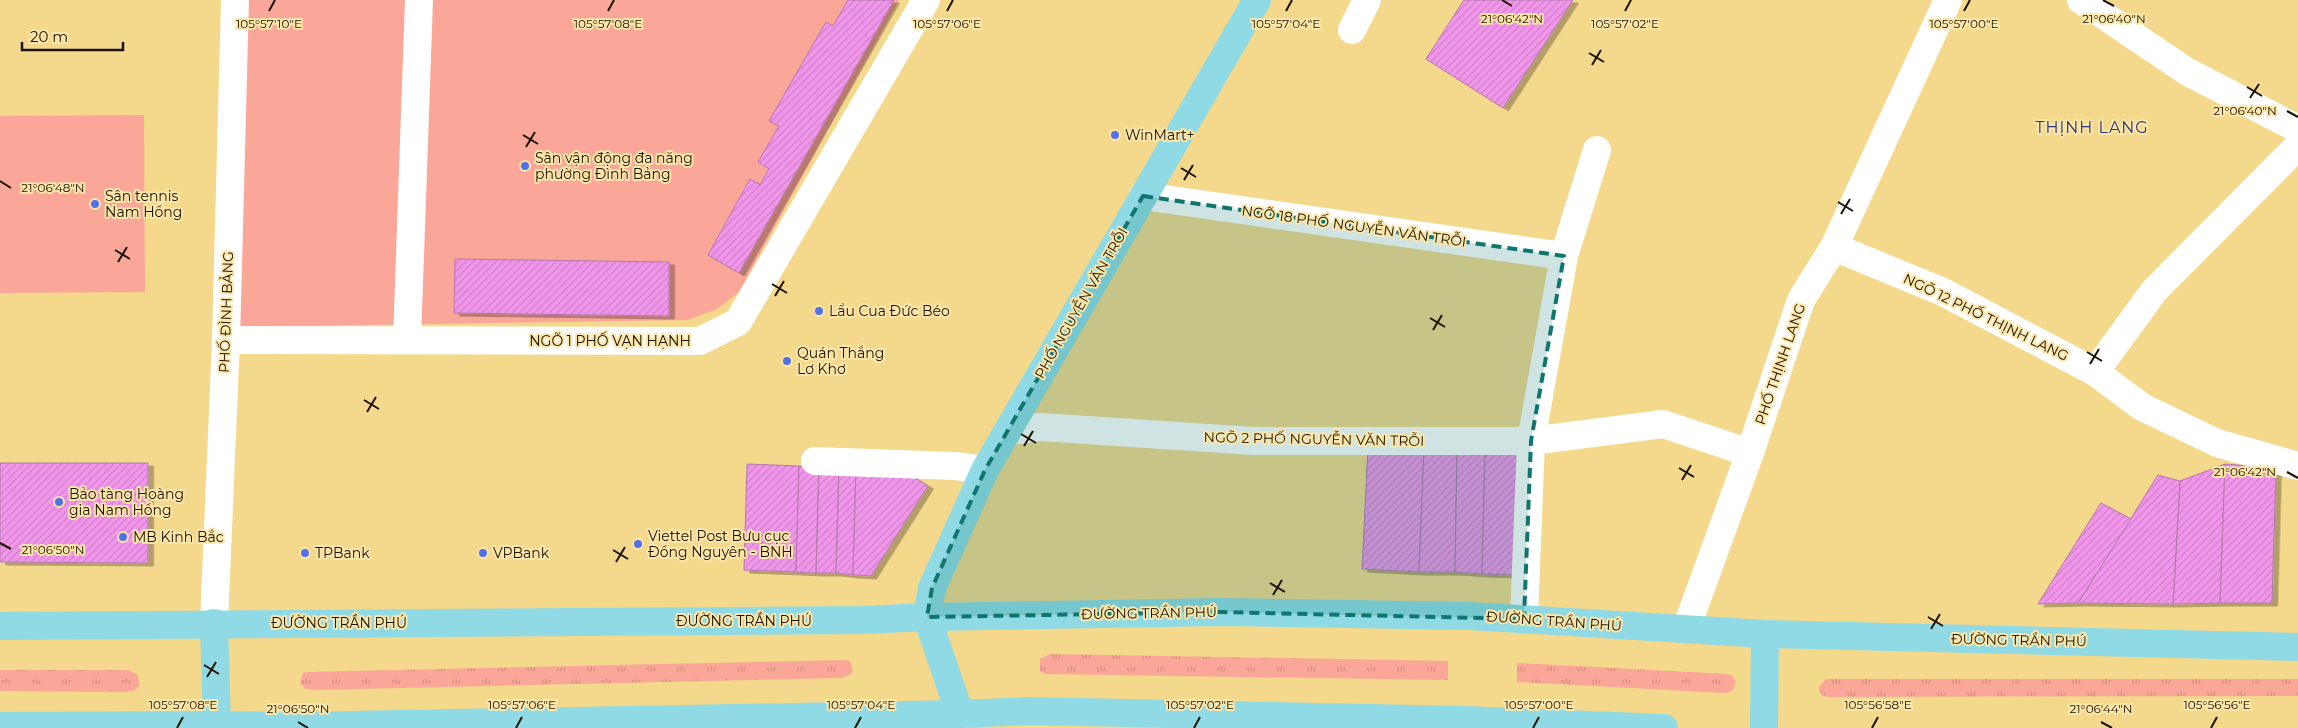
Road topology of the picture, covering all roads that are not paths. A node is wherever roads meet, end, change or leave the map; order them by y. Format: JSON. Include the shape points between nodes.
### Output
{"nodes":[{"id":1,"x":235,"y":0,"type":"edge"},
{"id":2,"x":419,"y":0,"type":"edge"},
{"id":3,"x":926,"y":0,"type":"edge"},
{"id":4,"x":1257,"y":0,"type":"edge"},
{"id":5,"x":1367,"y":0,"type":"edge"},
{"id":6,"x":1948,"y":0,"type":"edge"},
{"id":7,"x":2081,"y":0,"type":"edge"},
{"id":8,"x":1352,"y":30,"type":"dead end"},
{"id":9,"x":2298,"y":129,"type":"edge"},
{"id":10,"x":2298,"y":146,"type":"edge"},
{"id":11,"x":1597,"y":150,"type":"dead end"},
{"id":12,"x":1143,"y":196,"type":"junction"},
{"id":13,"x":1834,"y":247,"type":"junction"},
{"id":14,"x":1564,"y":256,"type":"junction"},
{"id":15,"x":226,"y":340,"type":"junction"},
{"id":16,"x":407,"y":340,"type":"junction"},
{"id":17,"x":2095,"y":372,"type":"junction"},
{"id":18,"x":1008,"y":430,"type":"junction"},
{"id":19,"x":1531,"y":441,"type":"junction"},
{"id":20,"x":1750,"y":453,"type":"junction"},
{"id":21,"x":815,"y":461,"type":"dead end"},
{"id":22,"x":2298,"y":466,"type":"edge"},
{"id":23,"x":986,"y":470,"type":"junction"},
{"id":24,"x":927,"y":617,"type":"junction"},
{"id":25,"x":1524,"y":619,"type":"junction"},
{"id":26,"x":214,"y":623,"type":"junction"},
{"id":27,"x":0,"y":626,"type":"edge"},
{"id":28,"x":1686,"y":629,"type":"junction"},
{"id":29,"x":1765,"y":634,"type":"junction"},
{"id":30,"x":2298,"y":647,"type":"edge"},
{"id":31,"x":960,"y":721,"type":"edge"},
{"id":32,"x":217,"y":725,"type":"junction"},
{"id":33,"x":0,"y":726,"type":"edge"},
{"id":34,"x":1664,"y":728,"type":"edge"},
{"id":35,"x":1764,"y":728,"type":"edge"}],
"edges":[{"from":1,"to":15,"type":"street","name":"PHỐ ĐÌNH BẢNG"},
{"from":2,"to":16,"type":"street"},
{"from":3,"to":16,"type":"street","name":"NGÕ 1 PHỐ VẠN HẠNH","via":[[738,322],[700,341]]},
{"from":4,"to":12,"type":"main road","name":"PHỐ NGUYỄN VĂN TRỖI"},
{"from":5,"to":8,"type":"street"},
{"from":6,"to":13,"type":"street","name":"PHỐ THỊNH LANG"},
{"from":7,"to":9,"type":"street","via":[[2186,71]]},
{"from":10,"to":17,"type":"street","via":[[2154,290]]},
{"from":11,"to":14,"type":"street"},
{"from":12,"to":14,"type":"street","name":"NGÕ 18 PHỐ NGUYỄN VĂN TRỖI"},
{"from":12,"to":18,"type":"main road","name":"PHỐ NGUYỄN VĂN TRỖI"},
{"from":13,"to":17,"type":"street","name":"NGÕ 12 PHỐ THỊNH LANG","via":[[1943,292]]},
{"from":13,"to":20,"type":"street","name":"PHỐ THỊNH LANG","via":[[1801,300]]},
{"from":14,"to":19,"type":"street"},
{"from":15,"to":16,"type":"street","name":"NGÕ 1 PHỐ VẠN HẠNH"},
{"from":15,"to":26,"type":"street","name":"PHỐ ĐÌNH BẢNG"},
{"from":17,"to":22,"type":"street","name":"NGÕ 12 PHỐ THỊNH LANG","via":[[2142,407],[2217,443]]},
{"from":18,"to":19,"type":"street","name":"NGÕ 2 PHỐ NGUYỄN VĂN TRỖI","via":[[1041,427],[1254,441]]},
{"from":18,"to":23,"type":"main road","name":"PHỐ NGUYỄN VĂN TRỖI"},
{"from":19,"to":20,"type":"street","name":"NGÕ 2 PHỐ NGUYỄN VĂN TRỖI","via":[[1663,424]]},
{"from":19,"to":25,"type":"street"},
{"from":20,"to":28,"type":"street","name":"PHỐ THỊNH LANG"},
{"from":21,"to":23,"type":"street"},
{"from":23,"to":24,"type":"main road","name":"PHỐ NGUYỄN VĂN TRỖI","via":[[932,588]]},
{"from":24,"to":25,"type":"main road","name":"ĐƯỜNG TRẦN PHÚ","via":[[1220,612]]},
{"from":24,"to":26,"type":"main road","name":"ĐƯỜNG TRẦN PHÚ"},
{"from":24,"to":31,"type":"main road"},
{"from":25,"to":28,"type":"main road","name":"ĐƯỜNG TRẦN PHÚ"},
{"from":26,"to":27,"type":"main road","name":"ĐƯỜNG TRẦN PHÚ"},
{"from":26,"to":32,"type":"main road"},
{"from":28,"to":29,"type":"main road","name":"ĐƯỜNG TRẦN PHÚ"},
{"from":29,"to":30,"type":"main road","name":"ĐƯỜNG TRẦN PHÚ"},
{"from":29,"to":35,"type":"main road"},
{"from":31,"to":32,"type":"main road"},
{"from":31,"to":34,"type":"main road","via":[[1040,711],[1464,720]]},
{"from":32,"to":33,"type":"main road"}]}
